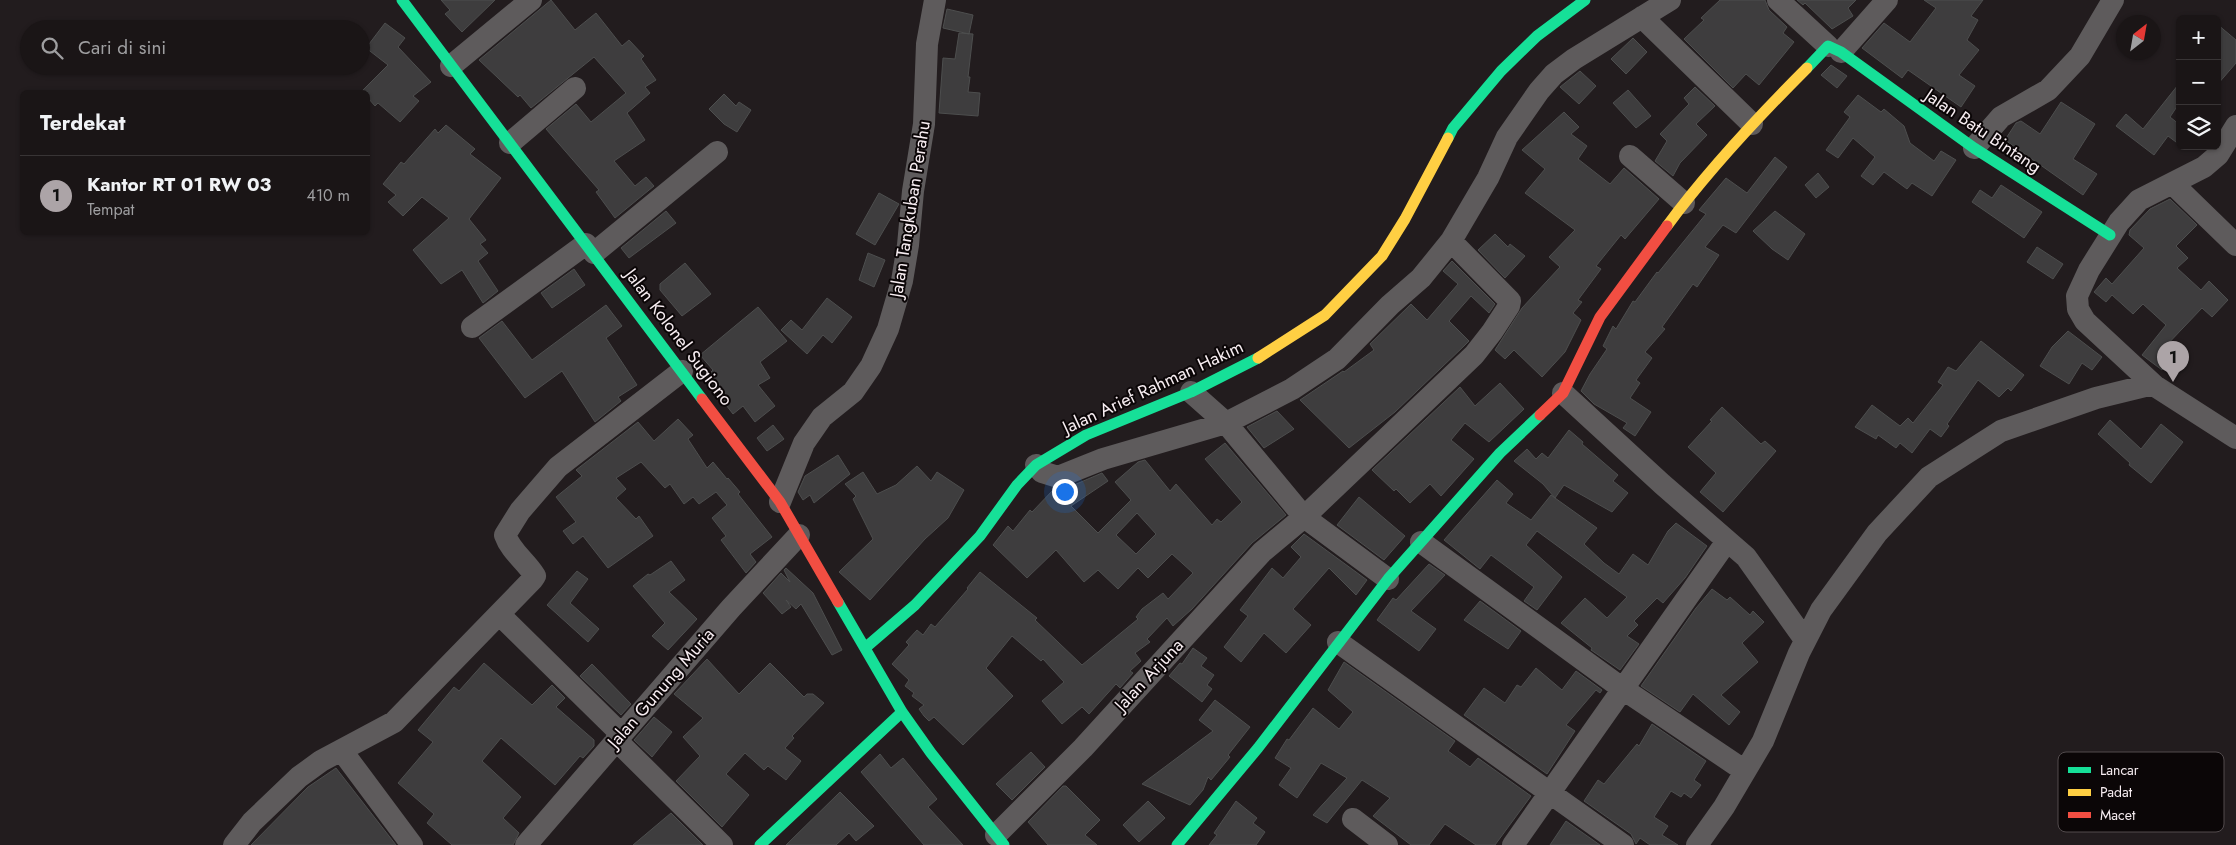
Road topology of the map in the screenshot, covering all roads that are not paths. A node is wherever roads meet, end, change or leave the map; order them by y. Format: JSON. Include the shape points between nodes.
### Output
{"nodes":[{"id":1,"x":402,"y":0,"type":"edge"},
{"id":2,"x":531,"y":0,"type":"edge"},
{"id":3,"x":935,"y":0,"type":"edge"},
{"id":4,"x":1585,"y":0,"type":"edge"},
{"id":5,"x":1670,"y":0,"type":"edge"},
{"id":6,"x":1778,"y":0,"type":"edge"},
{"id":7,"x":1886,"y":0,"type":"edge"},
{"id":8,"x":2113,"y":0,"type":"edge"},
{"id":9,"x":1642,"y":17,"type":"junction"},
{"id":10,"x":1834,"y":49,"type":"junction"},
{"id":11,"x":451,"y":66,"type":"junction"},
{"id":12,"x":575,"y":88,"type":"dead end"},
{"id":13,"x":1752,"y":124,"type":"junction"},
{"id":14,"x":2236,"y":126,"type":"edge"},
{"id":15,"x":510,"y":143,"type":"junction"},
{"id":16,"x":1974,"y":148,"type":"junction"},
{"id":17,"x":717,"y":152,"type":"dead end"},
{"id":18,"x":1630,"y":156,"type":"dead end"},
{"id":19,"x":2173,"y":184,"type":"junction"},
{"id":20,"x":1684,"y":203,"type":"junction"},
{"id":21,"x":2110,"y":235,"type":"junction"},
{"id":22,"x":1451,"y":241,"type":"junction"},
{"id":23,"x":2236,"y":244,"type":"edge"},
{"id":24,"x":590,"y":248,"type":"junction"},
{"id":25,"x":472,"y":327,"type":"dead end"},
{"id":26,"x":682,"y":371,"type":"junction"},
{"id":27,"x":2155,"y":386,"type":"junction"},
{"id":28,"x":1191,"y":392,"type":"junction"},
{"id":29,"x":1564,"y":393,"type":"junction"},
{"id":30,"x":1226,"y":423,"type":"junction"},
{"id":31,"x":2236,"y":438,"type":"edge"},
{"id":32,"x":1036,"y":465,"type":"junction"},
{"id":33,"x":780,"y":502,"type":"junction"},
{"id":34,"x":1304,"y":517,"type":"junction"},
{"id":35,"x":800,"y":535,"type":"junction"},
{"id":36,"x":1727,"y":541,"type":"junction"},
{"id":37,"x":1421,"y":542,"type":"junction"},
{"id":38,"x":1388,"y":579,"type":"junction"},
{"id":39,"x":500,"y":615,"type":"junction"},
{"id":40,"x":1805,"y":640,"type":"junction"},
{"id":41,"x":1338,"y":642,"type":"junction"},
{"id":42,"x":865,"y":648,"type":"junction"},
{"id":43,"x":1623,"y":689,"type":"junction"},
{"id":44,"x":902,"y":712,"type":"junction"},
{"id":45,"x":619,"y":737,"type":"junction"},
{"id":46,"x":342,"y":751,"type":"junction"},
{"id":47,"x":1745,"y":771,"type":"junction"},
{"id":48,"x":1550,"y":793,"type":"junction"},
{"id":49,"x":1353,"y":819,"type":"dead end"},
{"id":50,"x":1000,"y":840,"type":"edge"},
{"id":51,"x":234,"y":845,"type":"edge"},
{"id":52,"x":412,"y":845,"type":"edge"},
{"id":53,"x":526,"y":845,"type":"edge"},
{"id":54,"x":722,"y":845,"type":"edge"},
{"id":55,"x":760,"y":845,"type":"edge"},
{"id":56,"x":1177,"y":845,"type":"edge"},
{"id":57,"x":1388,"y":845,"type":"edge"},
{"id":58,"x":1513,"y":845,"type":"edge"},
{"id":59,"x":1624,"y":845,"type":"edge"},
{"id":60,"x":1697,"y":845,"type":"edge"}],
"edges":[{"from":1,"to":11,"type":"street","name":"Jalan Kolonel Sugiono"},
{"from":2,"to":11,"type":"street"},
{"from":3,"to":33,"type":"street","name":"Jalan Tangkuban Perahu","via":[[927,44],[924,124],[906,254],[888,329],[871,366],[853,392],[822,417],[804,444]]},
{"from":4,"to":28,"type":"street","name":"Jalan Arief Rahman Hakim","via":[[1537,36],[1459,120],[1382,256],[1324,315],[1252,362]]},
{"from":5,"to":9,"type":"street"},
{"from":6,"to":10,"type":"street"},
{"from":7,"to":10,"type":"street"},
{"from":8,"to":16,"type":"street","via":[[2080,56],[2048,90],[2001,117]]},
{"from":9,"to":13,"type":"street"},
{"from":9,"to":22,"type":"street","via":[[1574,59],[1539,91],[1507,137],[1488,178]]},
{"from":10,"to":13,"type":"street","via":[[1803,69]]},
{"from":10,"to":16,"type":"street","name":"Jalan Batu Bintang"},
{"from":11,"to":15,"type":"street","name":"Jalan Kolonel Sugiono"},
{"from":12,"to":15,"type":"street"},
{"from":13,"to":20,"type":"street"},
{"from":14,"to":19,"type":"street","via":[[2218,155],[2204,167]]},
{"from":15,"to":24,"type":"street","name":"Jalan Kolonel Sugiono"},
{"from":16,"to":21,"type":"street","name":"Jalan Batu Bintang"},
{"from":17,"to":24,"type":"street"},
{"from":18,"to":20,"type":"street"},
{"from":19,"to":21,"type":"street","via":[[2139,200]]},
{"from":19,"to":23,"type":"street"},
{"from":20,"to":29,"type":"street","via":[[1600,317]]},
{"from":21,"to":27,"type":"street","via":[[2077,296],[2078,309],[2085,321]]},
{"from":22,"to":30,"type":"street","via":[[1421,278],[1337,358],[1292,388]]},
{"from":22,"to":34,"type":"street","name":"Jalan Arjuna","via":[[1507,296],[1509,306],[1474,355]]},
{"from":24,"to":25,"type":"street"},
{"from":24,"to":26,"type":"street","name":"Jalan Kolonel Sugiono"},
{"from":26,"to":33,"type":"street","name":"Jalan Kolonel Sugiono"},
{"from":26,"to":39,"type":"street","via":[[558,467],[520,511],[505,535],[535,576]]},
{"from":27,"to":31,"type":"street"},
{"from":27,"to":40,"type":"street","via":[[2096,398],[2001,431],[1929,477],[1877,533],[1821,610]]},
{"from":28,"to":30,"type":"street"},
{"from":28,"to":32,"type":"street","name":"Jalan Arief Rahman Hakim","via":[[1086,435]]},
{"from":29,"to":36,"type":"street"},
{"from":29,"to":37,"type":"street","via":[[1500,453]]},
{"from":30,"to":32,"type":"street","via":[[1103,459],[1058,477],[1042,472]]},
{"from":30,"to":34,"type":"street"},
{"from":32,"to":42,"type":"street","name":"Jalan Arief Rahman Hakim","via":[[1017,485],[980,536],[915,605]]},
{"from":33,"to":35,"type":"street","name":"Jalan Kolonel Sugiono"},
{"from":34,"to":38,"type":"street"},
{"from":34,"to":50,"type":"street","name":"Jalan Arjuna","via":[[1262,552]]},
{"from":35,"to":42,"type":"street","name":"Jalan Kolonel Sugiono"},
{"from":35,"to":45,"type":"street","name":"Jalan Gunung Muria","via":[[730,608]]},
{"from":36,"to":40,"type":"street","via":[[1746,557]]},
{"from":36,"to":43,"type":"street"},
{"from":37,"to":38,"type":"street"},
{"from":37,"to":43,"type":"street"},
{"from":38,"to":41,"type":"street"},
{"from":39,"to":45,"type":"street"},
{"from":39,"to":46,"type":"street","via":[[394,722]]},
{"from":40,"to":47,"type":"street","via":[[1763,741]]},
{"from":41,"to":48,"type":"street"},
{"from":41,"to":56,"type":"street","via":[[1258,748]]},
{"from":42,"to":44,"type":"street","name":"Jalan Kolonel Sugiono"},
{"from":43,"to":47,"type":"street"},
{"from":43,"to":48,"type":"street"},
{"from":44,"to":50,"type":"street","name":"Jalan Kolonel Sugiono"},
{"from":44,"to":55,"type":"street"},
{"from":45,"to":53,"type":"street","name":"Jalan Gunung Muria"},
{"from":45,"to":54,"type":"street"},
{"from":46,"to":51,"type":"street","via":[[299,777],[252,822]]},
{"from":46,"to":52,"type":"street"},
{"from":47,"to":60,"type":"street"},
{"from":48,"to":58,"type":"street"},
{"from":48,"to":59,"type":"street"},
{"from":49,"to":57,"type":"street"}]}
